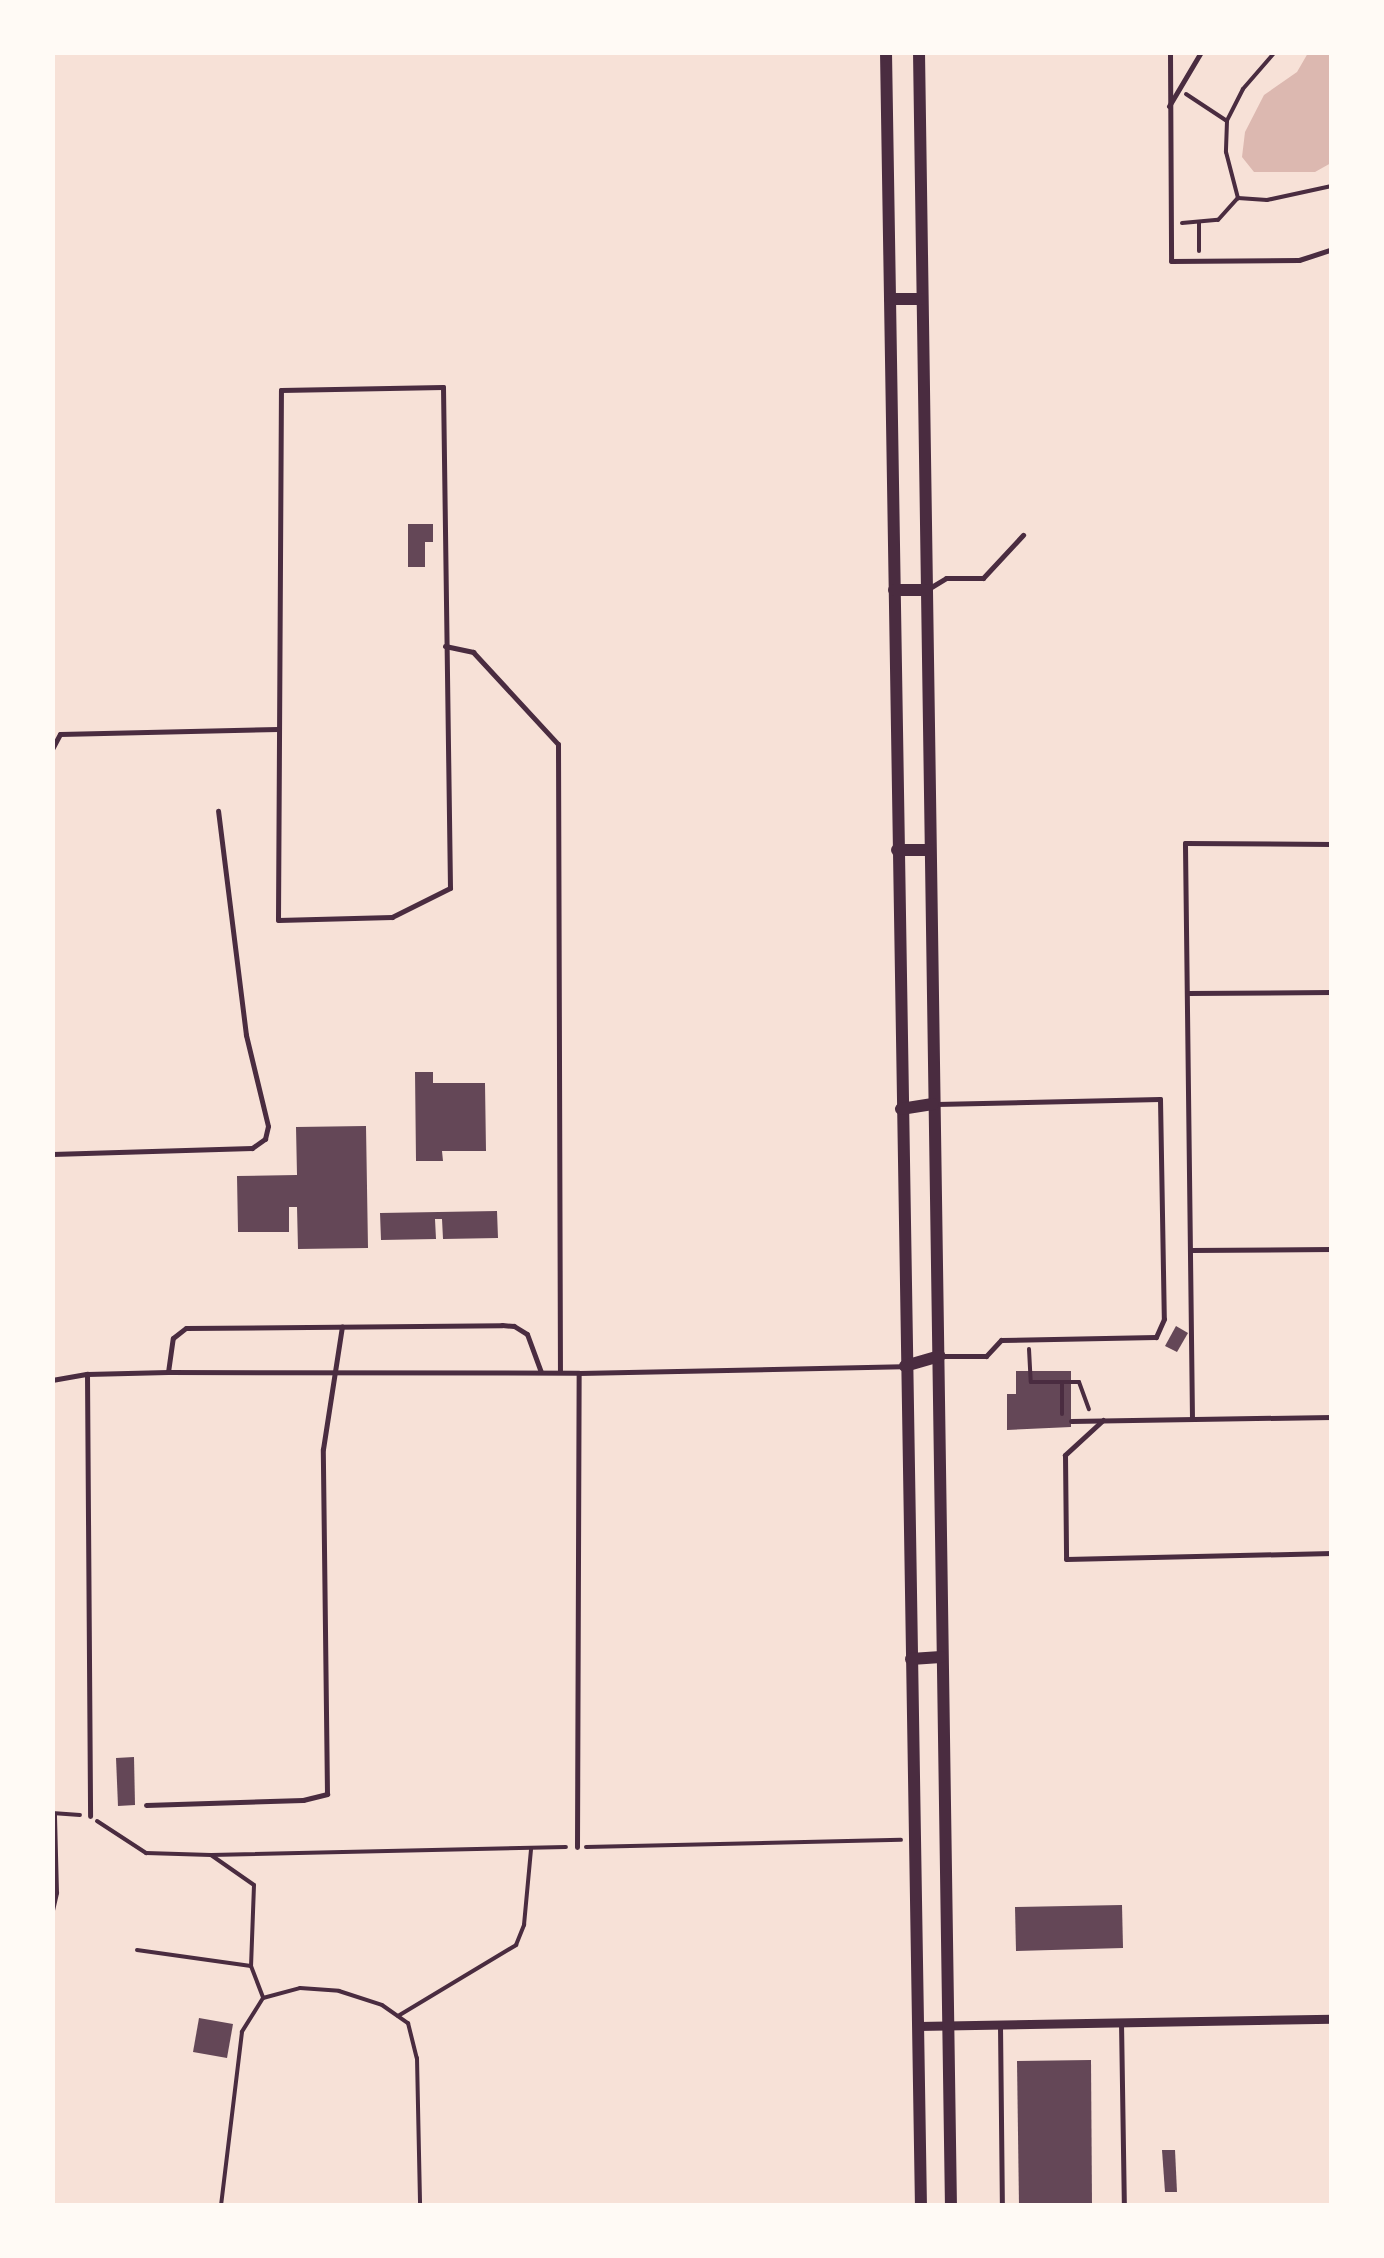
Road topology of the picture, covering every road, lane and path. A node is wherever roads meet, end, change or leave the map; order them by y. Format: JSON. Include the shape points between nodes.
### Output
{"nodes":[{"id":1,"x":886,"y":52,"type":"edge"},
{"id":2,"x":920,"y":52,"type":"edge"},
{"id":3,"x":1170,"y":52,"type":"edge"},
{"id":4,"x":1201,"y":52,"type":"edge"},
{"id":5,"x":1275,"y":52,"type":"edge"},
{"id":6,"x":1178,"y":89,"type":"junction"},
{"id":7,"x":1168,"y":109,"type":"junction"},
{"id":8,"x":1227,"y":120,"type":"junction"},
{"id":9,"x":1332,"y":186,"type":"edge"},
{"id":10,"x":1238,"y":198,"type":"junction"},
{"id":11,"x":1199,"y":222,"type":"junction"},
{"id":12,"x":1170,"y":223,"type":"junction"},
{"id":13,"x":1199,"y":247,"type":"dead end"},
{"id":14,"x":1332,"y":249,"type":"edge"},
{"id":15,"x":890,"y":299,"type":"junction"},
{"id":16,"x":920,"y":299,"type":"junction"},
{"id":17,"x":1022,"y":535,"type":"dead end"},
{"id":18,"x":894,"y":590,"type":"junction"},
{"id":19,"x":926,"y":590,"type":"junction"},
{"id":20,"x":445,"y":646,"type":"junction"},
{"id":21,"x":278,"y":729,"type":"junction"},
{"id":22,"x":52,"y":749,"type":"edge"},
{"id":23,"x":218,"y":811,"type":"dead end"},
{"id":24,"x":1332,"y":844,"type":"edge"},
{"id":25,"x":898,"y":850,"type":"junction"},
{"id":26,"x":930,"y":850,"type":"junction"},
{"id":27,"x":1332,"y":992,"type":"edge"},
{"id":28,"x":1187,"y":993,"type":"junction"},
{"id":29,"x":933,"y":1104,"type":"junction"},
{"id":30,"x":901,"y":1109,"type":"junction"},
{"id":31,"x":52,"y":1154,"type":"edge"},
{"id":32,"x":1332,"y":1249,"type":"edge"},
{"id":33,"x":1190,"y":1250,"type":"junction"},
{"id":34,"x":342,"y":1326,"type":"junction"},
{"id":35,"x":1029,"y":1340,"type":"junction"},
{"id":36,"x":940,"y":1356,"type":"junction"},
{"id":37,"x":905,"y":1366,"type":"junction"},
{"id":38,"x":168,"y":1372,"type":"junction"},
{"id":39,"x":336,"y":1372,"type":"junction"},
{"id":40,"x":541,"y":1372,"type":"junction"},
{"id":41,"x":560,"y":1372,"type":"junction"},
{"id":42,"x":579,"y":1373,"type":"junction"},
{"id":43,"x":87,"y":1374,"type":"junction"},
{"id":44,"x":52,"y":1380,"type":"edge"},
{"id":45,"x":1062,"y":1382,"type":"junction"},
{"id":46,"x":1332,"y":1418,"type":"edge"},
{"id":47,"x":1192,"y":1419,"type":"junction"},
{"id":48,"x":1071,"y":1420,"type":"joint"},
{"id":49,"x":1094,"y":1420,"type":"junction"},
{"id":50,"x":1102,"y":1420,"type":"junction"},
{"id":51,"x":1332,"y":1553,"type":"edge"},
{"id":52,"x":941,"y":1657,"type":"junction"},
{"id":53,"x":911,"y":1658,"type":"junction"},
{"id":54,"x":146,"y":1805,"type":"dead end"},
{"id":55,"x":54,"y":1813,"type":"edge"},
{"id":56,"x":90,"y":1816,"type":"junction"},
{"id":57,"x":576,"y":1847,"type":"dead end"},
{"id":58,"x":531,"y":1848,"type":"dead end"},
{"id":59,"x":52,"y":1915,"type":"edge"},
{"id":60,"x":138,"y":1950,"type":"dead end"},
{"id":61,"x":251,"y":1966,"type":"junction"},
{"id":62,"x":263,"y":1998,"type":"junction"},
{"id":63,"x":398,"y":2016,"type":"junction"},
{"id":64,"x":1332,"y":2019,"type":"edge"},
{"id":65,"x":1122,"y":2022,"type":"junction"},
{"id":66,"x":1000,"y":2025,"type":"junction"},
{"id":67,"x":918,"y":2026,"type":"junction"},
{"id":68,"x":948,"y":2026,"type":"junction"},
{"id":69,"x":221,"y":2206,"type":"edge"},
{"id":70,"x":420,"y":2206,"type":"edge"},
{"id":71,"x":921,"y":2206,"type":"edge"},
{"id":72,"x":951,"y":2206,"type":"edge"},
{"id":73,"x":1002,"y":2206,"type":"edge"},
{"id":74,"x":1124,"y":2206,"type":"edge"}],
"edges":[{"from":1,"to":15,"type":"main road"},
{"from":2,"to":16,"type":"main road"},
{"from":3,"to":7,"type":"lane"},
{"from":4,"to":6,"type":"lane"},
{"from":5,"to":8,"type":"path","via":[[1243,88]]},
{"from":6,"to":7,"type":"lane"},
{"from":6,"to":8,"type":"path"},
{"from":7,"to":12,"type":"lane"},
{"from":8,"to":10,"type":"path","via":[[1226,152]]},
{"from":9,"to":10,"type":"path","via":[[1267,200]]},
{"from":10,"to":11,"type":"path","via":[[1218,220]]},
{"from":11,"to":12,"type":"path"},
{"from":11,"to":13,"type":"path"},
{"from":12,"to":14,"type":"lane","via":[[1171,262],[1299,260]]},
{"from":15,"to":16,"type":"main road"},
{"from":15,"to":18,"type":"main road"},
{"from":16,"to":19,"type":"main road"},
{"from":17,"to":19,"type":"lane","via":[[983,578],[946,578]]},
{"from":18,"to":19,"type":"main road"},
{"from":18,"to":25,"type":"main road"},
{"from":19,"to":26,"type":"main road"},
{"from":20,"to":21,"type":"lane","via":[[450,888],[392,918],[278,920]]},
{"from":20,"to":21,"type":"lane","via":[[443,387],[281,390]]},
{"from":20,"to":41,"type":"lane","via":[[473,652],[558,744]]},
{"from":21,"to":22,"type":"lane","via":[[60,734]]},
{"from":23,"to":31,"type":"lane","via":[[265,1139],[252,1148]]},
{"from":24,"to":28,"type":"lane","via":[[1185,843]]},
{"from":25,"to":26,"type":"main road"},
{"from":25,"to":30,"type":"main road"},
{"from":26,"to":29,"type":"main road"},
{"from":27,"to":28,"type":"lane"},
{"from":28,"to":33,"type":"lane"},
{"from":29,"to":30,"type":"main road"},
{"from":29,"to":35,"type":"lane","via":[[1160,1100],[1164,1319],[1156,1337]]},
{"from":29,"to":36,"type":"main road"},
{"from":30,"to":37,"type":"main road"},
{"from":32,"to":33,"type":"lane"},
{"from":33,"to":47,"type":"lane"},
{"from":34,"to":38,"type":"lane","via":[[186,1328],[172,1338]]},
{"from":34,"to":39,"type":"lane"},
{"from":34,"to":40,"type":"lane","via":[[514,1326],[526,1334]]},
{"from":35,"to":36,"type":"lane","via":[[1002,1340],[986,1356]]},
{"from":35,"to":45,"type":"path","via":[[1030,1382]]},
{"from":36,"to":37,"type":"main road"},
{"from":36,"to":52,"type":"main road"},
{"from":37,"to":42,"type":"lane"},
{"from":37,"to":53,"type":"main road"},
{"from":38,"to":39,"type":"lane"},
{"from":38,"to":43,"type":"lane"},
{"from":39,"to":40,"type":"lane"},
{"from":39,"to":54,"type":"lane","via":[[323,1449],[327,1794]]},
{"from":40,"to":41,"type":"lane"},
{"from":41,"to":42,"type":"lane"},
{"from":42,"to":57,"type":"lane"},
{"from":43,"to":44,"type":"lane"},
{"from":43,"to":56,"type":"lane"},
{"from":45,"to":48,"type":"path","via":[[1062,1420]]},
{"from":45,"to":49,"type":"path","via":[[1079,1382]]},
{"from":46,"to":47,"type":"lane"},
{"from":47,"to":50,"type":"lane"},
{"from":48,"to":49,"type":"lane"},
{"from":49,"to":50,"type":"lane"},
{"from":50,"to":51,"type":"lane","via":[[1065,1455],[1066,1559]]},
{"from":52,"to":53,"type":"main road"},
{"from":52,"to":68,"type":"main road"},
{"from":53,"to":67,"type":"main road"},
{"from":55,"to":56,"type":"path"},
{"from":55,"to":59,"type":"path"},
{"from":56,"to":61,"type":"path","via":[[146,1853],[212,1855],[254,1885]]},
{"from":58,"to":63,"type":"path","via":[[516,1945]]},
{"from":60,"to":61,"type":"path"},
{"from":61,"to":62,"type":"path"},
{"from":62,"to":63,"type":"path","via":[[300,1988],[339,1991]]},
{"from":62,"to":69,"type":"path","via":[[242,2032]]},
{"from":63,"to":70,"type":"path","via":[[408,2023],[418,2058]]},
{"from":64,"to":65,"type":"street"},
{"from":65,"to":66,"type":"street"},
{"from":65,"to":74,"type":"lane"},
{"from":66,"to":68,"type":"street"},
{"from":66,"to":73,"type":"lane"},
{"from":67,"to":68,"type":"street"},
{"from":67,"to":71,"type":"main road"},
{"from":68,"to":72,"type":"main road"}]}
